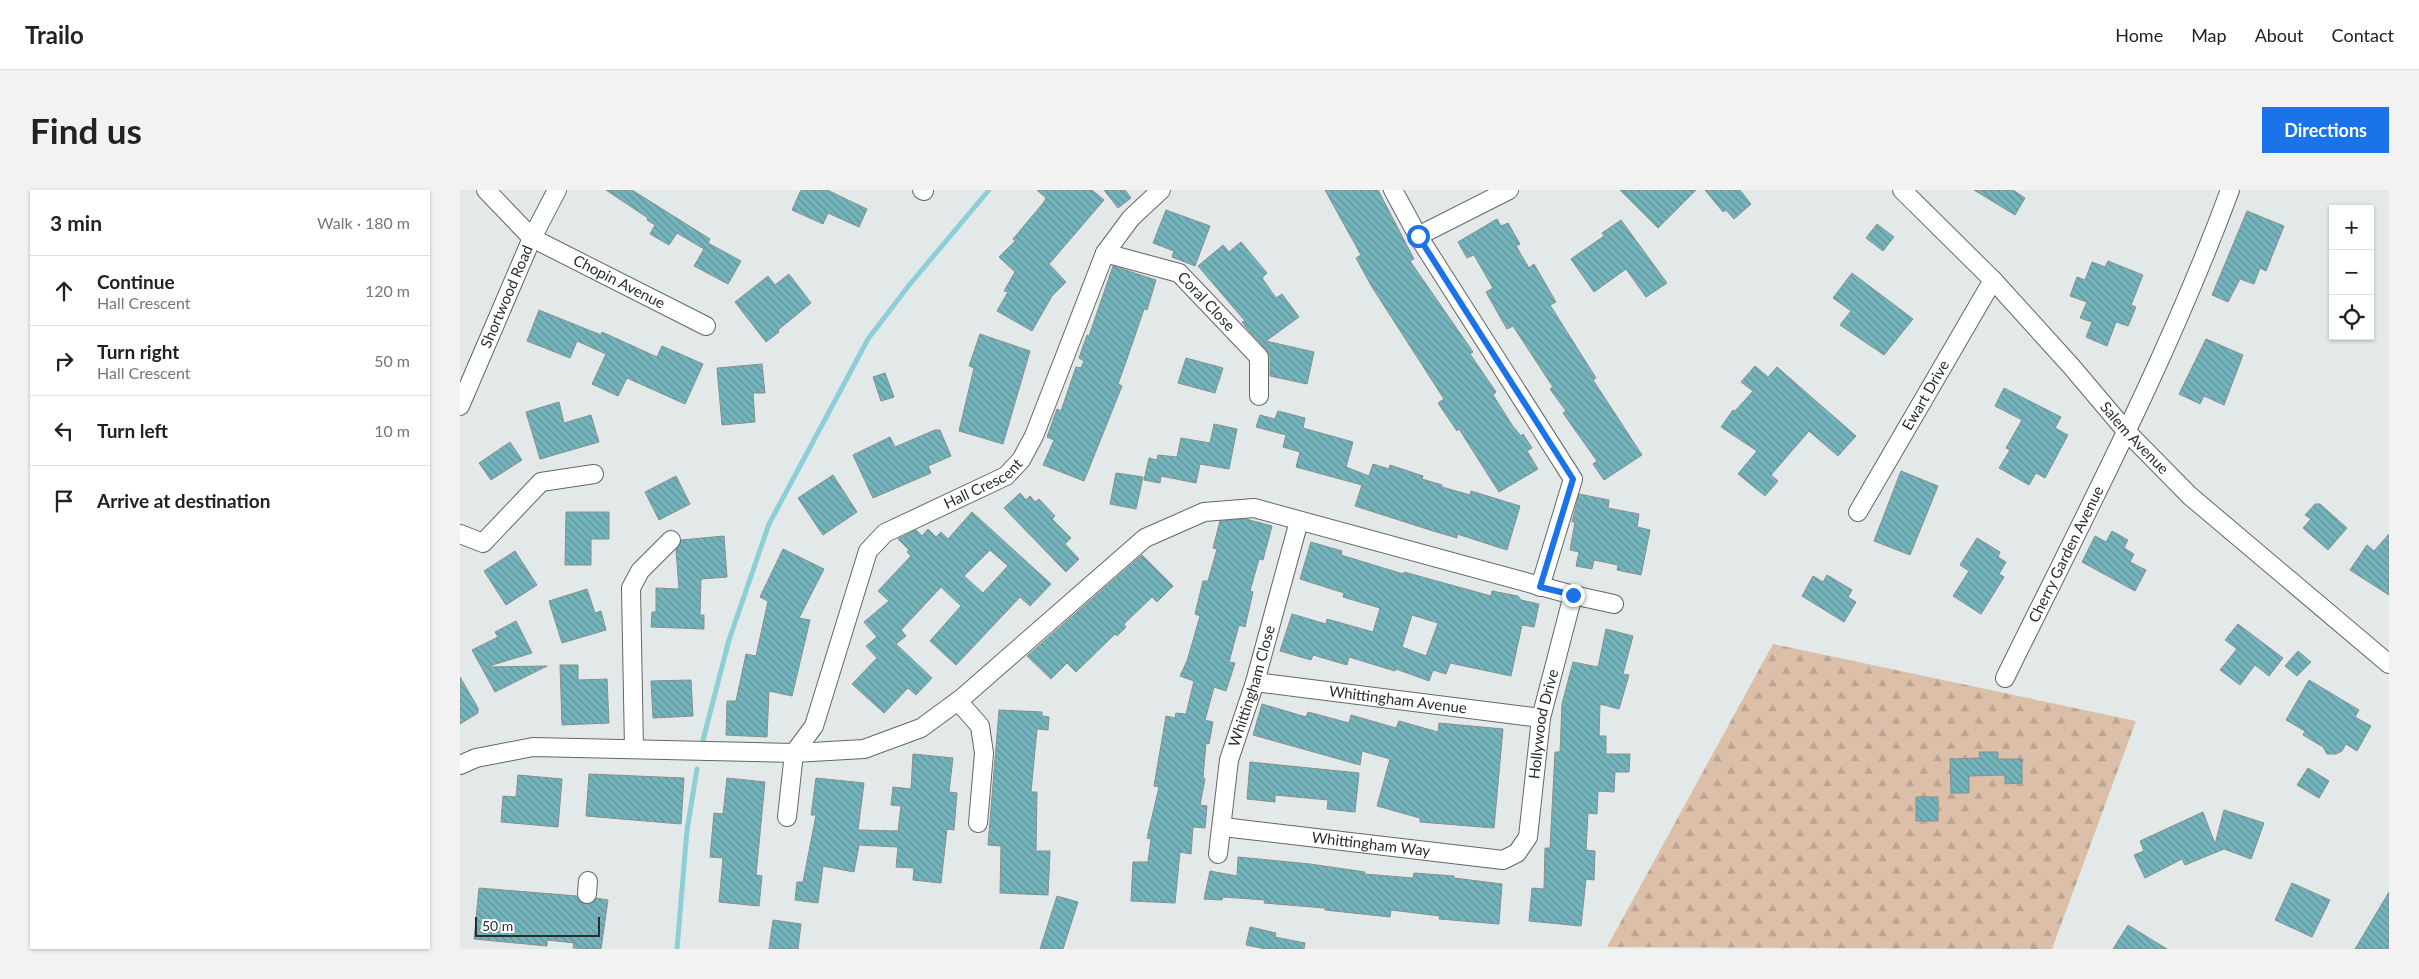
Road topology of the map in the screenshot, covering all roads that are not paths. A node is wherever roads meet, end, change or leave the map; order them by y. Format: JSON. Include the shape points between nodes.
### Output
{"nodes":[{"id":1,"x":486,"y":190,"type":"edge"},
{"id":2,"x":557,"y":190,"type":"edge"},
{"id":3,"x":1161,"y":190,"type":"edge"},
{"id":4,"x":1393,"y":190,"type":"edge"},
{"id":5,"x":1509,"y":190,"type":"edge"},
{"id":6,"x":1902,"y":190,"type":"edge"},
{"id":7,"x":2230,"y":190,"type":"edge"},
{"id":8,"x":1418,"y":236,"type":"junction"},
{"id":9,"x":532,"y":238,"type":"junction"},
{"id":10,"x":1105,"y":253,"type":"junction"},
{"id":11,"x":1993,"y":280,"type":"junction"},
{"id":12,"x":706,"y":326,"type":"dead end"},
{"id":13,"x":1259,"y":396,"type":"dead end"},
{"id":14,"x":460,"y":406,"type":"edge"},
{"id":15,"x":2126,"y":432,"type":"junction"},
{"id":16,"x":594,"y":474,"type":"dead end"},
{"id":17,"x":1858,"y":512,"type":"dead end"},
{"id":18,"x":1299,"y":521,"type":"junction"},
{"id":19,"x":460,"y":534,"type":"edge"},
{"id":20,"x":671,"y":540,"type":"dead end"},
{"id":21,"x":1540,"y":587,"type":"junction"},
{"id":22,"x":1573,"y":595,"type":"junction"},
{"id":23,"x":1614,"y":604,"type":"dead end"},
{"id":24,"x":2389,"y":664,"type":"edge"},
{"id":25,"x":2004,"y":678,"type":"dead end"},
{"id":26,"x":1255,"y":682,"type":"junction"},
{"id":27,"x":958,"y":701,"type":"junction"},
{"id":28,"x":1541,"y":718,"type":"junction"},
{"id":29,"x":634,"y":749,"type":"junction"},
{"id":30,"x":794,"y":753,"type":"junction"},
{"id":31,"x":460,"y":765,"type":"edge"},
{"id":32,"x":787,"y":817,"type":"dead end"},
{"id":33,"x":978,"y":823,"type":"dead end"},
{"id":34,"x":1223,"y":827,"type":"junction"},
{"id":35,"x":1517,"y":853,"type":"joint"},
{"id":36,"x":1218,"y":854,"type":"dead end"}],
"edges":[{"from":1,"to":9,"type":"street","name":"Chopin Avenue"},
{"from":2,"to":9,"type":"street","name":"Shortwood Road"},
{"from":3,"to":10,"type":"street","name":"Hall Crescent","via":[[1131,218]]},
{"from":4,"to":8,"type":"street"},
{"from":5,"to":8,"type":"street"},
{"from":6,"to":11,"type":"street","name":"Salem Avenue"},
{"from":7,"to":15,"type":"street","name":"Cherry Garden Avenue","via":[[2203,264]]},
{"from":8,"to":21,"type":"street","via":[[1573,479]]},
{"from":9,"to":12,"type":"street","name":"Chopin Avenue"},
{"from":9,"to":14,"type":"street","name":"Shortwood Road"},
{"from":10,"to":13,"type":"street","name":"Coral Close","via":[[1180,273],[1259,357]]},
{"from":10,"to":30,"type":"street","name":"Hall Crescent","via":[[1034,436],[1020,460],[1006,476],[885,533],[868,551],[814,726]]},
{"from":11,"to":15,"type":"street","name":"Salem Avenue"},
{"from":11,"to":17,"type":"street","name":"Ewart Drive"},
{"from":15,"to":24,"type":"street","name":"Salem Avenue","via":[[2190,496]]},
{"from":15,"to":25,"type":"street","name":"Cherry Garden Avenue"},
{"from":16,"to":19,"type":"street","via":[[540,482],[482,543]]},
{"from":18,"to":21,"type":"street"},
{"from":18,"to":26,"type":"street","name":"Whittingham Close"},
{"from":18,"to":27,"type":"street","via":[[1254,508],[1204,512],[1146,538]]},
{"from":20,"to":29,"type":"street","via":[[640,571],[631,588]]},
{"from":21,"to":22,"type":"street"},
{"from":22,"to":23,"type":"street"},
{"from":22,"to":28,"type":"street","name":"Hollywood Drive"},
{"from":26,"to":28,"type":"street","name":"Whittingham Avenue"},
{"from":26,"to":34,"type":"street","name":"Whittingham Close","via":[[1228,760]]},
{"from":27,"to":30,"type":"street","via":[[921,728],[864,749]]},
{"from":27,"to":33,"type":"street","via":[[980,726],[984,753]]},
{"from":28,"to":35,"type":"street","name":"Hollywood Drive","via":[[1528,836]]},
{"from":29,"to":30,"type":"street"},
{"from":29,"to":31,"type":"street","via":[[533,747],[476,758]]},
{"from":30,"to":32,"type":"street"},
{"from":34,"to":35,"type":"street","name":"Whittingham Way","via":[[1503,860]]},
{"from":34,"to":36,"type":"street","name":"Whittingham Close"}]}
